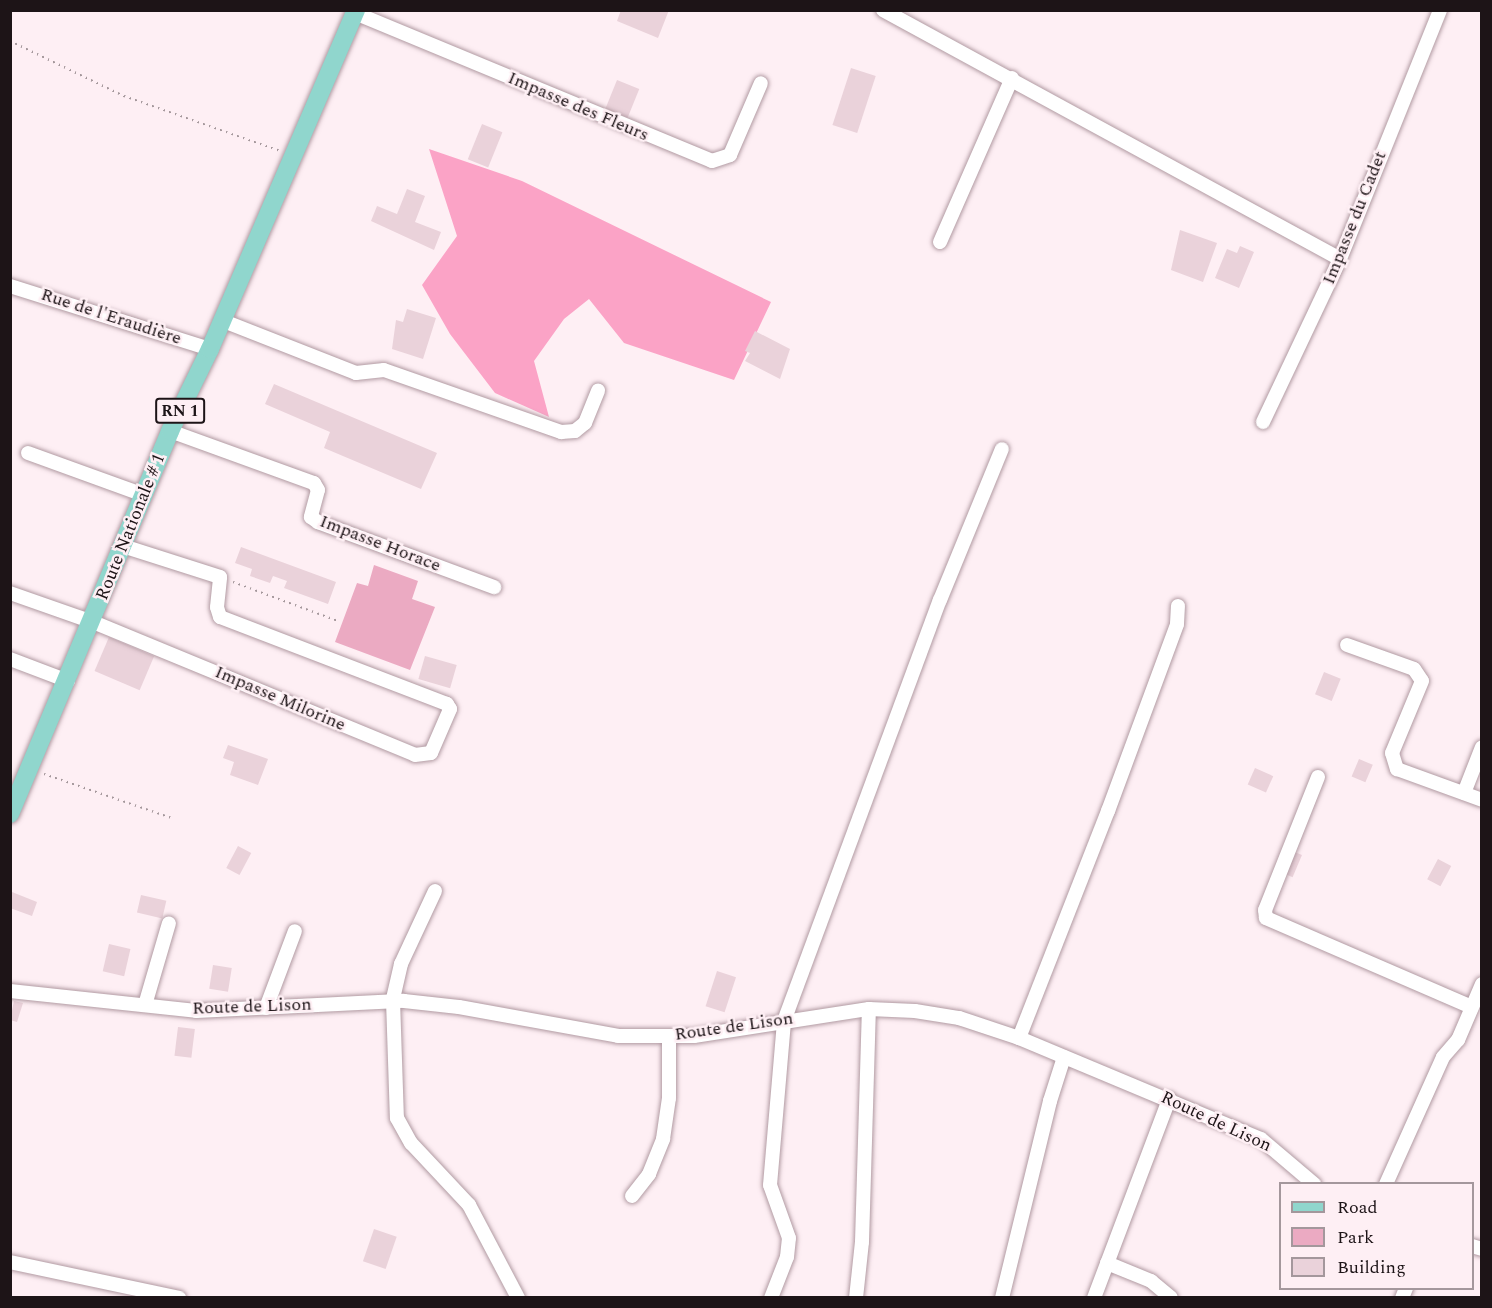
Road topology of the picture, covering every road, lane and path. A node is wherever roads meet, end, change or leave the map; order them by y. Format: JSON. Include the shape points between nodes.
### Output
{"nodes":[{"id":1,"x":883,"y":10,"type":"edge"},
{"id":2,"x":1440,"y":10,"type":"edge"},
{"id":3,"x":355,"y":12,"type":"edge"},
{"id":4,"x":10,"y":41,"type":"edge"},
{"id":5,"x":1012,"y":78,"type":"junction"},
{"id":6,"x":761,"y":83,"type":"dead end"},
{"id":7,"x":293,"y":155,"type":"junction"},
{"id":8,"x":940,"y":242,"type":"dead end"},
{"id":9,"x":1340,"y":259,"type":"junction"},
{"id":10,"x":10,"y":286,"type":"edge"},
{"id":11,"x":221,"y":320,"type":"junction"},
{"id":12,"x":210,"y":349,"type":"junction"},
{"id":13,"x":598,"y":391,"type":"dead end"},
{"id":14,"x":1263,"y":422,"type":"dead end"},
{"id":15,"x":170,"y":430,"type":"junction"},
{"id":16,"x":1002,"y":449,"type":"dead end"},
{"id":17,"x":28,"y":453,"type":"dead end"},
{"id":18,"x":144,"y":495,"type":"junction"},
{"id":19,"x":123,"y":546,"type":"junction"},
{"id":20,"x":220,"y":577,"type":"junction"},
{"id":21,"x":494,"y":587,"type":"dead end"},
{"id":22,"x":10,"y":593,"type":"edge"},
{"id":23,"x":1178,"y":606,"type":"dead end"},
{"id":24,"x":338,"y":621,"type":"dead end"},
{"id":25,"x":93,"y":622,"type":"junction"},
{"id":26,"x":1347,"y":645,"type":"dead end"},
{"id":27,"x":10,"y":659,"type":"edge"},
{"id":28,"x":68,"y":681,"type":"junction"},
{"id":29,"x":1482,"y":747,"type":"edge"},
{"id":30,"x":30,"y":769,"type":"junction"},
{"id":31,"x":1318,"y":777,"type":"dead end"},
{"id":32,"x":1464,"y":793,"type":"junction"},
{"id":33,"x":1482,"y":800,"type":"edge"},
{"id":34,"x":10,"y":814,"type":"edge"},
{"id":35,"x":172,"y":818,"type":"dead end"},
{"id":36,"x":435,"y":891,"type":"dead end"},
{"id":37,"x":169,"y":923,"type":"dead end"},
{"id":38,"x":295,"y":931,"type":"dead end"},
{"id":39,"x":1482,"y":984,"type":"edge"},
{"id":40,"x":10,"y":991,"type":"edge"},
{"id":41,"x":393,"y":1000,"type":"junction"},
{"id":42,"x":145,"y":1005,"type":"junction"},
{"id":43,"x":1472,"y":1007,"type":"junction"},
{"id":44,"x":266,"y":1008,"type":"junction"},
{"id":45,"x":868,"y":1009,"type":"junction"},
{"id":46,"x":784,"y":1021,"type":"junction"},
{"id":47,"x":669,"y":1036,"type":"junction"},
{"id":48,"x":1019,"y":1038,"type":"junction"},
{"id":49,"x":1064,"y":1057,"type":"junction"},
{"id":50,"x":1169,"y":1099,"type":"junction"},
{"id":51,"x":1312,"y":1182,"type":"edge"},
{"id":52,"x":1387,"y":1182,"type":"edge"},
{"id":53,"x":632,"y":1196,"type":"dead end"},
{"id":54,"x":10,"y":1262,"type":"edge"},
{"id":55,"x":1107,"y":1263,"type":"junction"},
{"id":56,"x":179,"y":1298,"type":"edge"},
{"id":57,"x":518,"y":1298,"type":"edge"},
{"id":58,"x":771,"y":1298,"type":"edge"},
{"id":59,"x":856,"y":1298,"type":"edge"},
{"id":60,"x":1002,"y":1298,"type":"edge"},
{"id":61,"x":1094,"y":1298,"type":"edge"},
{"id":62,"x":1172,"y":1298,"type":"edge"}],
"edges":[{"from":1,"to":5,"type":"street"},
{"from":2,"to":9,"type":"street","name":"Impasse du Cadet"},
{"from":3,"to":6,"type":"street","name":"Impasse des Fleurs","via":[[712,161],[730,155]]},
{"from":3,"to":7,"type":"main road","name":"Route Nationale # 1","number":"RN 1"},
{"from":4,"to":7,"type":"path","via":[[124,96]]},
{"from":5,"to":8,"type":"street"},
{"from":5,"to":9,"type":"street"},
{"from":7,"to":11,"type":"main road","name":"Route Nationale # 1","number":"RN 1"},
{"from":9,"to":14,"type":"street","name":"Impasse du Cadet"},
{"from":10,"to":12,"type":"street","name":"Rue de l'Eraudière"},
{"from":11,"to":12,"type":"main road","name":"Route Nationale # 1","number":"RN 1"},
{"from":11,"to":13,"type":"street","via":[[356,374],[384,370],[561,432],[575,431],[585,423]]},
{"from":12,"to":15,"type":"main road","name":"Route Nationale # 1","number":"RN 1"},
{"from":15,"to":18,"type":"main road","name":"Route Nationale # 1","number":"RN 1"},
{"from":15,"to":21,"type":"street","name":"Impasse Horace","via":[[314,483],[318,490],[311,517],[318,522]]},
{"from":16,"to":46,"type":"street","via":[[940,600]]},
{"from":17,"to":18,"type":"street"},
{"from":18,"to":19,"type":"main road","name":"Route Nationale # 1","number":"RN 1"},
{"from":19,"to":20,"type":"street"},
{"from":19,"to":25,"type":"main road","name":"Route Nationale # 1","number":"RN 1"},
{"from":20,"to":24,"type":"path"},
{"from":20,"to":25,"type":"street","name":"Impasse Milorine","via":[[220,617],[447,704],[447,717],[431,753],[415,755]]},
{"from":22,"to":25,"type":"street"},
{"from":23,"to":48,"type":"street","via":[[1177,624]]},
{"from":25,"to":28,"type":"main road","name":"Route Nationale # 1","number":"RN 1"},
{"from":26,"to":32,"type":"street","via":[[1414,669],[1422,681],[1392,753],[1397,769]]},
{"from":27,"to":28,"type":"street"},
{"from":28,"to":30,"type":"main road","name":"Route Nationale # 1","number":"RN 1"},
{"from":29,"to":32,"type":"street"},
{"from":30,"to":34,"type":"main road","name":"Route Nationale # 1","number":"RN 1"},
{"from":30,"to":35,"type":"path"},
{"from":31,"to":43,"type":"street","via":[[1265,910],[1266,918]]},
{"from":32,"to":33,"type":"street"},
{"from":36,"to":41,"type":"street","via":[[400,964]]},
{"from":37,"to":42,"type":"street"},
{"from":38,"to":44,"type":"street"},
{"from":39,"to":43,"type":"street"},
{"from":40,"to":42,"type":"street","name":"Route de Lison"},
{"from":41,"to":44,"type":"street","name":"Route de Lison"},
{"from":41,"to":47,"type":"street","name":"Route de Lison","via":[[459,1007],[618,1036]]},
{"from":41,"to":57,"type":"street","via":[[398,1118],[411,1143],[469,1205]]},
{"from":42,"to":44,"type":"street","name":"Route de Lison","via":[[196,1011]]},
{"from":43,"to":52,"type":"street","via":[[1458,1040],[1443,1057]]},
{"from":45,"to":46,"type":"street","name":"Route de Lison"},
{"from":45,"to":48,"type":"street","name":"Route de Lison","via":[[959,1018]]},
{"from":45,"to":59,"type":"street","via":[[862,1242]]},
{"from":46,"to":47,"type":"street","name":"Route de Lison","via":[[694,1036]]},
{"from":46,"to":58,"type":"street","via":[[770,1185],[789,1238],[787,1257]]},
{"from":47,"to":53,"type":"street","via":[[669,1098],[663,1139],[649,1174]]},
{"from":48,"to":49,"type":"street","name":"Route de Lison"},
{"from":49,"to":50,"type":"street","name":"Route de Lison"},
{"from":49,"to":60,"type":"street"},
{"from":50,"to":51,"type":"street","name":"Route de Lison","via":[[1262,1139]]},
{"from":50,"to":55,"type":"street"},
{"from":54,"to":56,"type":"street"},
{"from":55,"to":61,"type":"street"},
{"from":55,"to":62,"type":"street","via":[[1151,1281]]}]}
